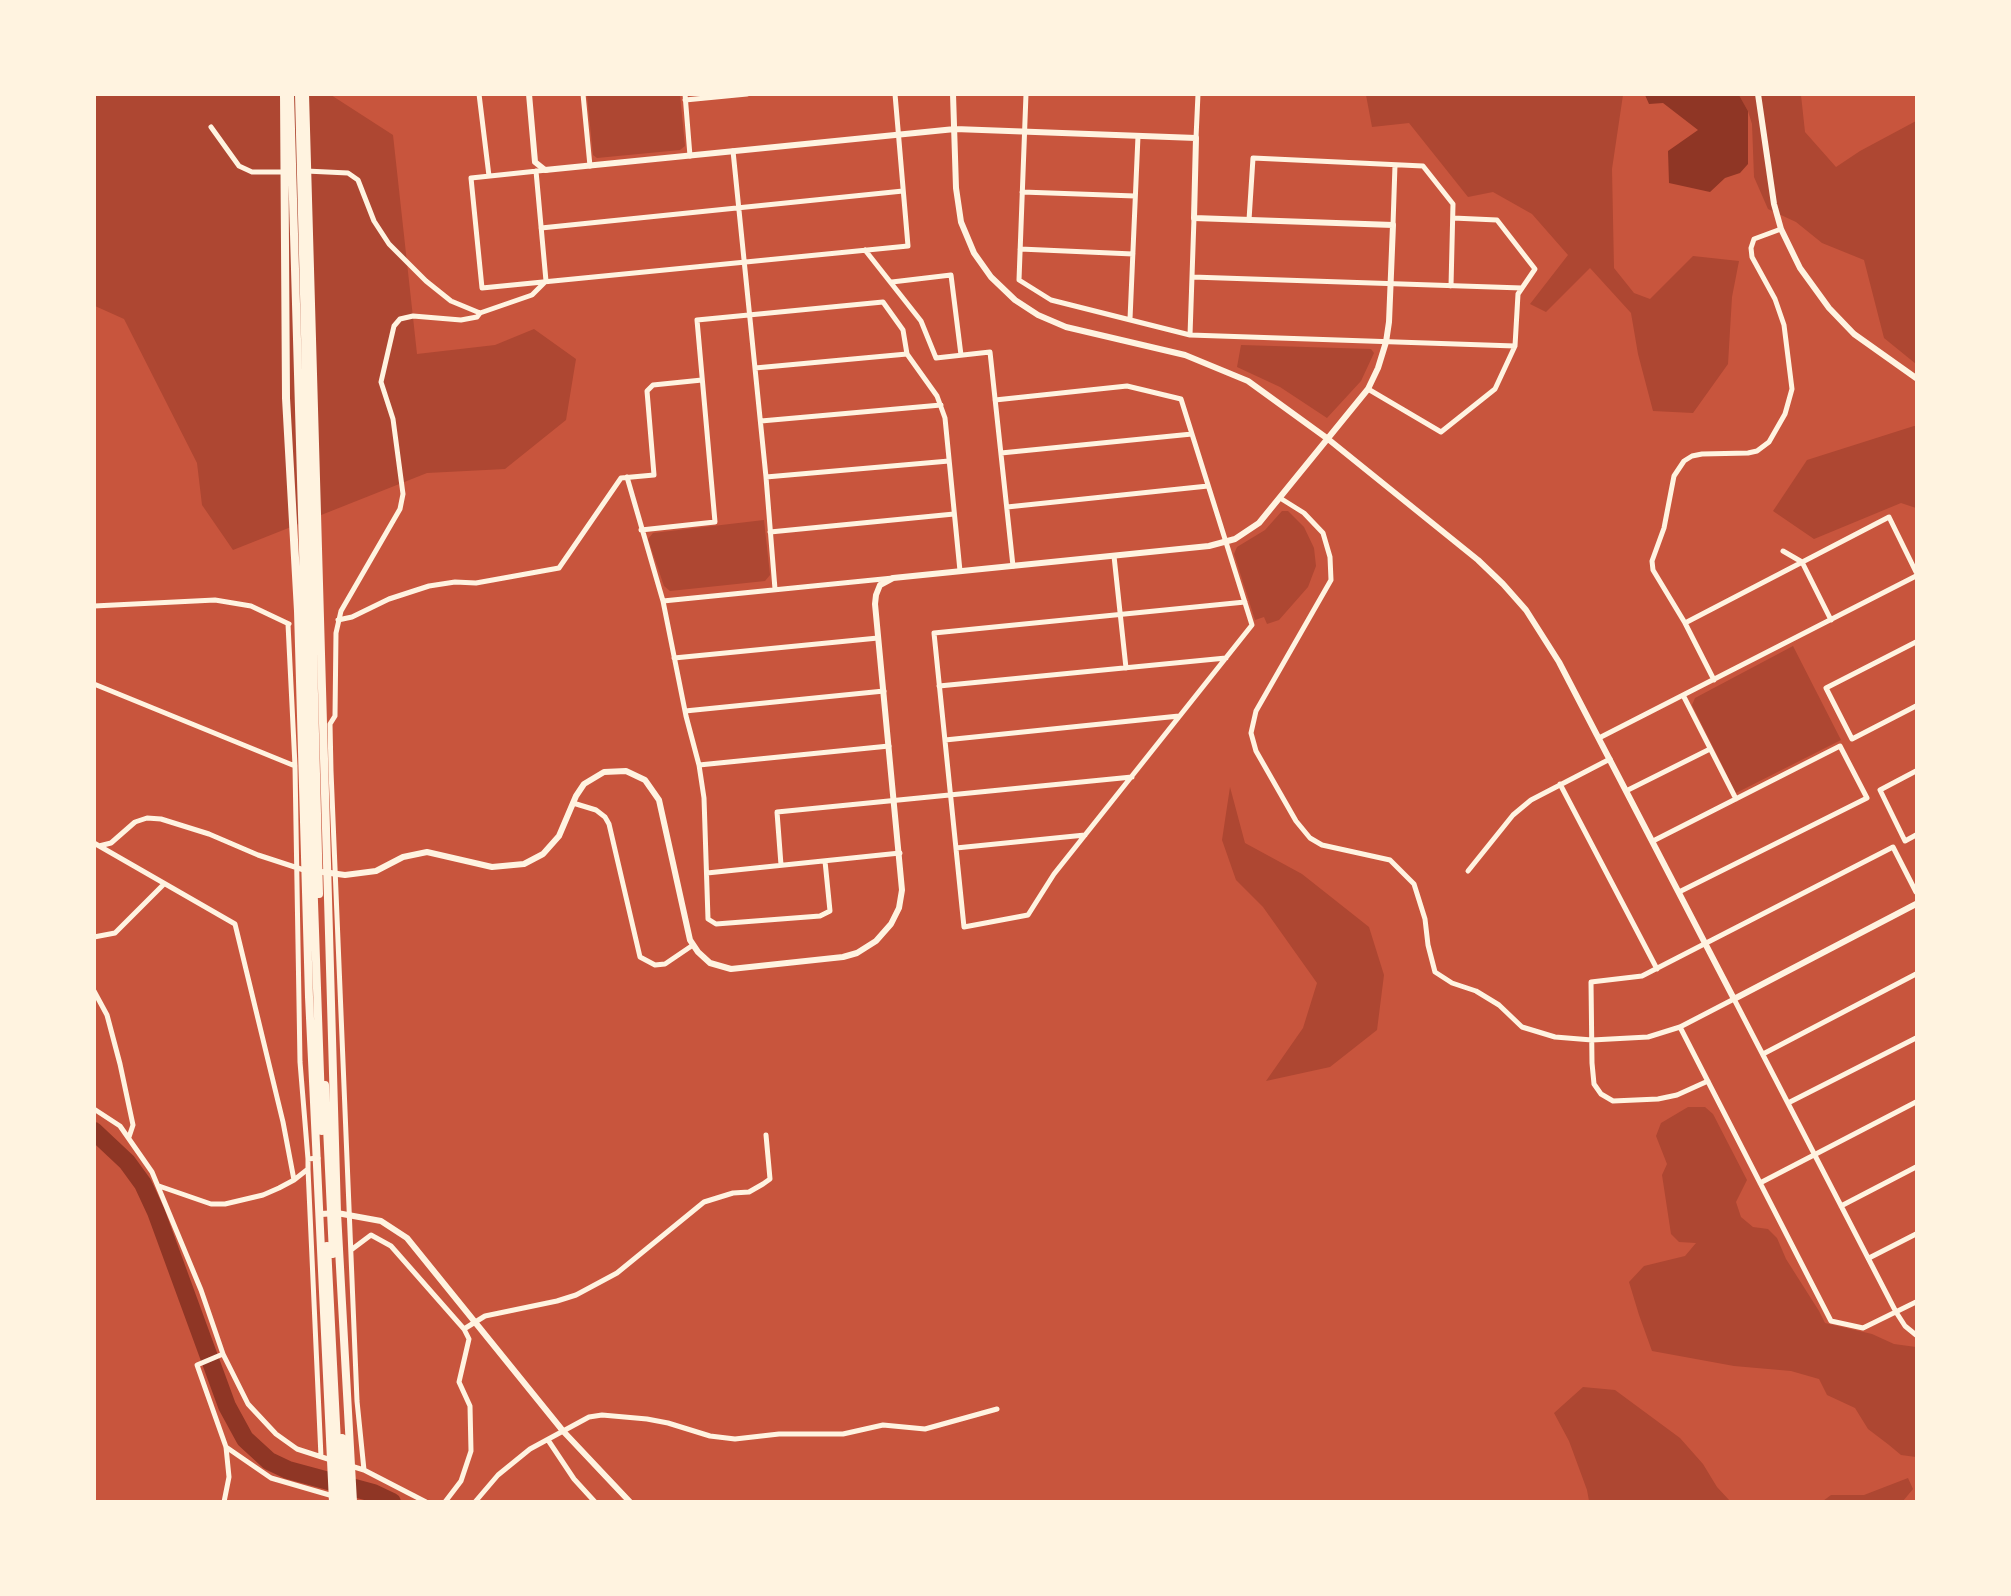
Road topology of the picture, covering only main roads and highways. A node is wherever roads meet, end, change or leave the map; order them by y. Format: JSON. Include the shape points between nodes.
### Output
{"nodes":[{"id":1,"x":284,"y":94,"type":"edge"},
{"id":2,"x":290,"y":94,"type":"edge"},
{"id":3,"x":299,"y":94,"type":"edge"},
{"id":4,"x":305,"y":94,"type":"edge"},
{"id":5,"x":333,"y":1502,"type":"edge"},
{"id":6,"x":340,"y":1502,"type":"edge"},
{"id":7,"x":346,"y":1502,"type":"edge"},
{"id":8,"x":353,"y":1502,"type":"edge"}],
"edges":[{"from":1,"to":5,"type":"main road","via":[[285,338]]},
{"from":2,"to":6,"type":"main road","via":[[319,1059]]},
{"from":3,"to":7,"type":"main road","via":[[324,1054]]},
{"from":4,"to":8,"type":"main road","via":[[322,720],[331,873],[337,1213]]}]}
